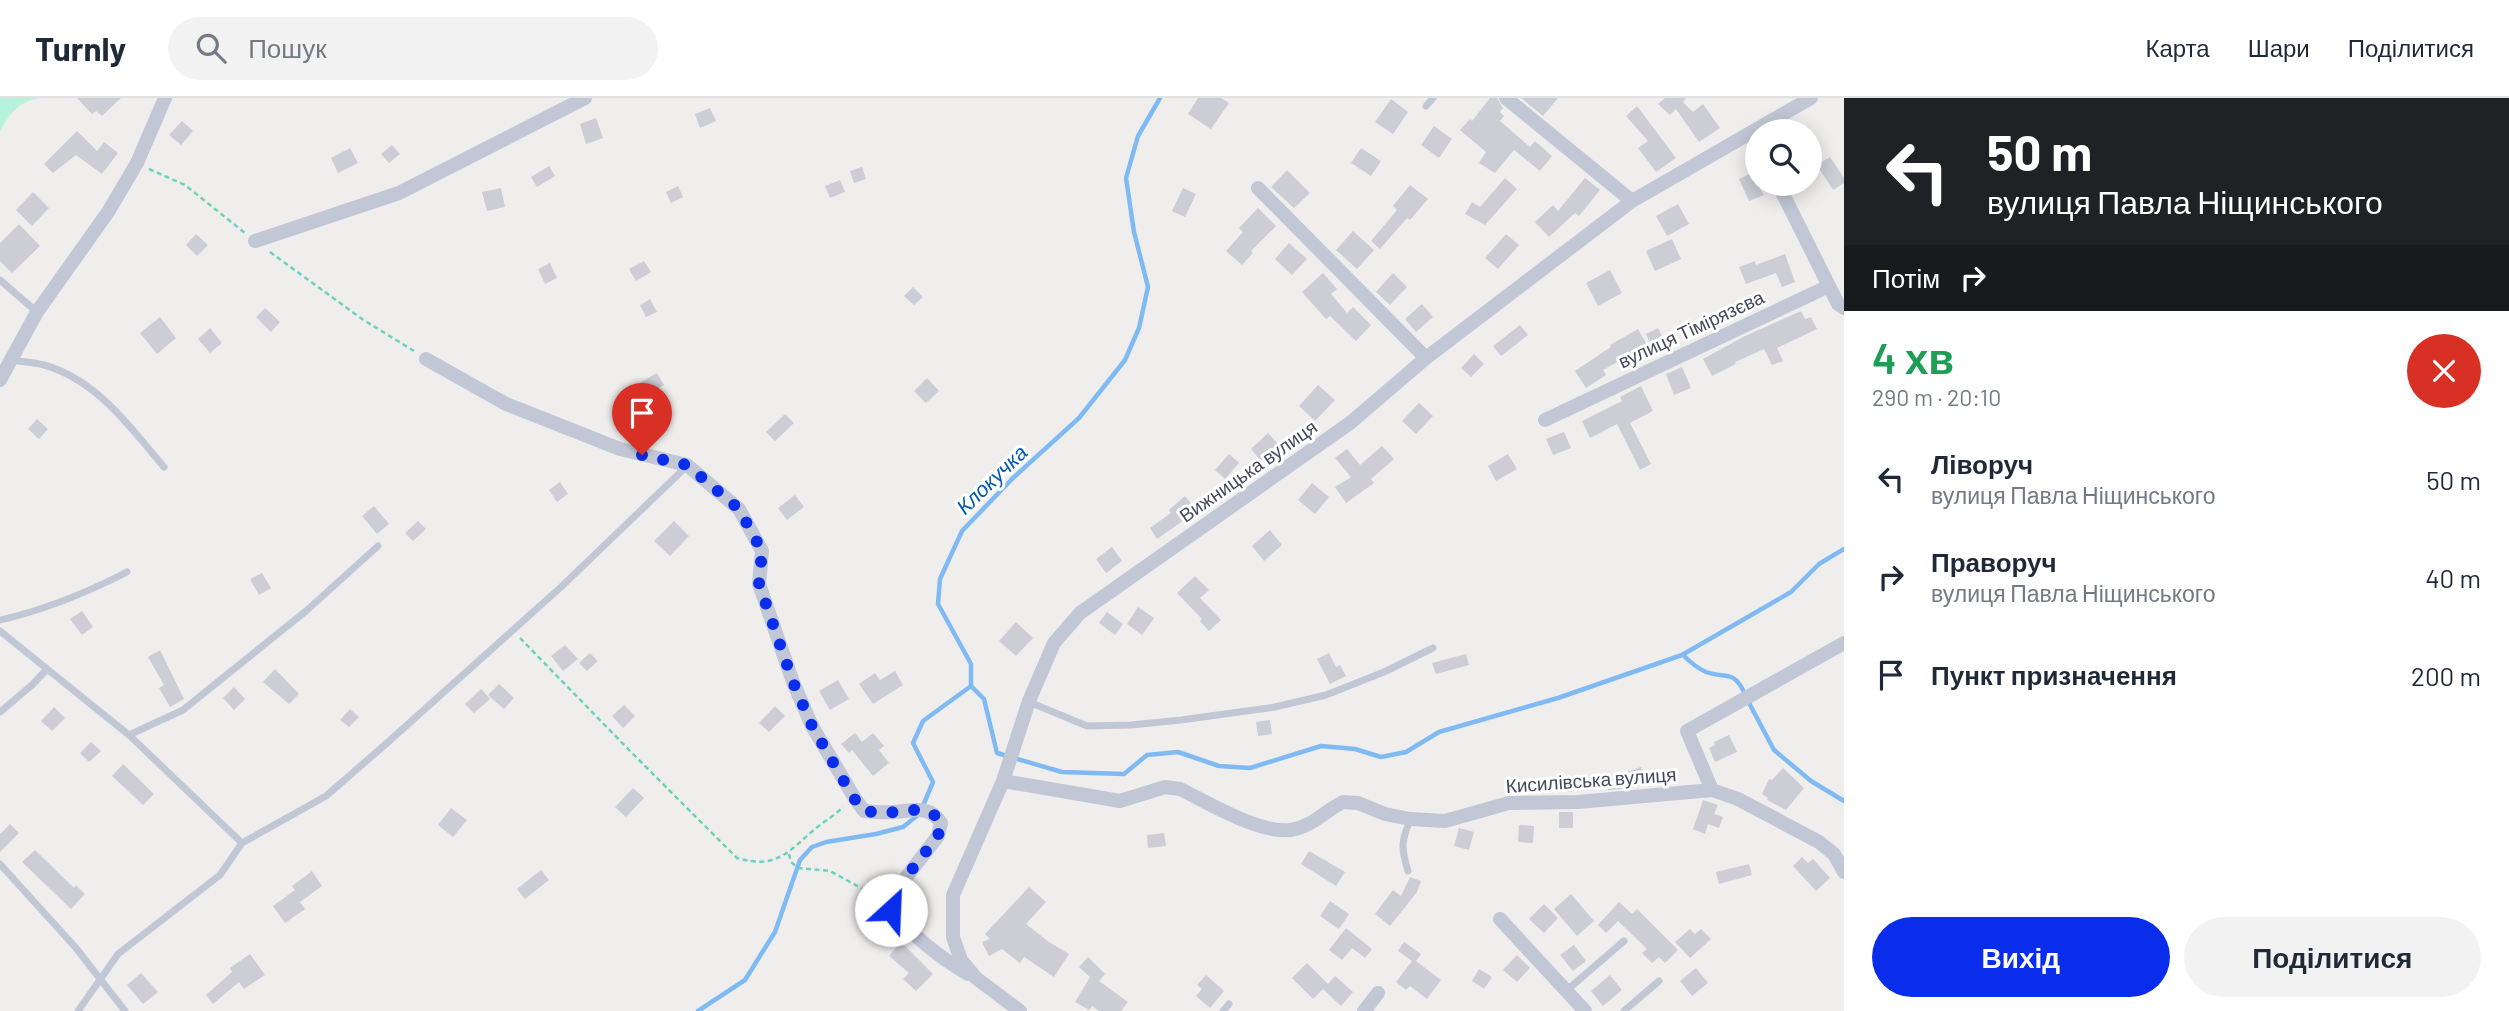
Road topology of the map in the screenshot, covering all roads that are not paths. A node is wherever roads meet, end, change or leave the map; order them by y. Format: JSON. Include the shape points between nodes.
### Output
{"nodes":[{"id":1,"x":165,"y":98,"type":"edge"},
{"id":2,"x":585,"y":98,"type":"edge"},
{"id":3,"x":1433,"y":98,"type":"edge"},
{"id":4,"x":1506,"y":98,"type":"edge"},
{"id":5,"x":1811,"y":98,"type":"edge"},
{"id":6,"x":1426,"y":106,"type":"dead end"},
{"id":7,"x":1780,"y":119,"type":"edge"},
{"id":8,"x":1745,"y":142,"type":"edge"},
{"id":9,"x":1258,"y":188,"type":"dead end"},
{"id":10,"x":1783,"y":196,"type":"edge"},
{"id":11,"x":1632,"y":201,"type":"junction"},
{"id":12,"x":254,"y":241,"type":"road end"},
{"id":13,"x":0,"y":280,"type":"edge"},
{"id":14,"x":1829,"y":286,"type":"junction"},
{"id":15,"x":1844,"y":308,"type":"edge"},
{"id":16,"x":37,"y":312,"type":"junction"},
{"id":17,"x":1426,"y":358,"type":"junction"},
{"id":18,"x":426,"y":359,"type":"road end"},
{"id":19,"x":11,"y":360,"type":"junction"},
{"id":20,"x":0,"y":380,"type":"edge"},
{"id":21,"x":1545,"y":420,"type":"dead end"},
{"id":22,"x":687,"y":465,"type":"junction"},
{"id":23,"x":164,"y":467,"type":"dead end"},
{"id":24,"x":378,"y":546,"type":"dead end"},
{"id":25,"x":127,"y":572,"type":"dead end"},
{"id":26,"x":0,"y":620,"type":"edge"},
{"id":27,"x":0,"y":631,"type":"edge"},
{"id":28,"x":1844,"y":643,"type":"edge"},
{"id":29,"x":1433,"y":648,"type":"dead end"},
{"id":30,"x":47,"y":669,"type":"junction"},
{"id":31,"x":1028,"y":701,"type":"junction"},
{"id":32,"x":0,"y":712,"type":"edge"},
{"id":33,"x":129,"y":735,"type":"junction"},
{"id":34,"x":1005,"y":775,"type":"junction"},
{"id":35,"x":1712,"y":790,"type":"junction"},
{"id":36,"x":1410,"y":819,"type":"junction"},
{"id":37,"x":242,"y":843,"type":"junction"},
{"id":38,"x":0,"y":864,"type":"edge"},
{"id":39,"x":1408,"y":871,"type":"dead end"},
{"id":40,"x":1844,"y":872,"type":"edge"},
{"id":41,"x":1500,"y":919,"type":"dead end"},
{"id":42,"x":1624,"y":942,"type":"dead end"},
{"id":43,"x":976,"y":978,"type":"junction"},
{"id":44,"x":100,"y":979,"type":"junction"},
{"id":45,"x":1659,"y":981,"type":"dead end"},
{"id":46,"x":1567,"y":990,"type":"junction"},
{"id":47,"x":1378,"y":993,"type":"dead end"},
{"id":48,"x":1229,"y":1004,"type":"dead end"},
{"id":49,"x":78,"y":1011,"type":"edge"},
{"id":50,"x":125,"y":1011,"type":"edge"},
{"id":51,"x":1020,"y":1011,"type":"edge"},
{"id":52,"x":1223,"y":1011,"type":"edge"},
{"id":53,"x":1364,"y":1011,"type":"edge"},
{"id":54,"x":1585,"y":1011,"type":"edge"},
{"id":55,"x":1625,"y":1011,"type":"edge"}],
"edges":[{"from":1,"to":16,"type":"street","via":[[137,163],[108,212]]},
{"from":2,"to":12,"type":"street","via":[[399,193]]},
{"from":3,"to":6,"type":"lane"},
{"from":4,"to":11,"type":"street"},
{"from":5,"to":7,"type":"street","name":"Вижницька вулиця"},
{"from":8,"to":11,"type":"street","name":"Вижницька вулиця"},
{"from":9,"to":17,"type":"street"},
{"from":10,"to":14,"type":"street"},
{"from":11,"to":17,"type":"street","name":"Вижницька вулиця"},
{"from":13,"to":16,"type":"lane"},
{"from":14,"to":15,"type":"street"},
{"from":14,"to":21,"type":"street","name":"вулиця Тімірязєва"},
{"from":16,"to":19,"type":"street"},
{"from":17,"to":31,"type":"street","name":"Вижницька вулиця","via":[[1350,423],[1080,613],[1054,643]]},
{"from":18,"to":22,"type":"street","via":[[506,404],[620,450]]},
{"from":19,"to":20,"type":"street"},
{"from":19,"to":23,"type":"lane","via":[[46,366],[85,384],[107,401]]},
{"from":22,"to":37,"type":"lane","via":[[513,630],[326,796]]},
{"from":22,"to":43,"type":"street","via":[[739,509],[762,551],[759,584],[793,682],[812,726],[853,797],[864,811],[914,808],[932,813],[941,823],[938,836],[907,876],[891,910],[937,956]]},
{"from":24,"to":33,"type":"lane","via":[[183,710]]},
{"from":25,"to":26,"type":"lane","via":[[33,613]]},
{"from":27,"to":30,"type":"lane"},
{"from":28,"to":35,"type":"street","via":[[1686,731]]},
{"from":29,"to":31,"type":"lane","via":[[1326,695],[1181,720],[1087,726]]},
{"from":30,"to":32,"type":"lane"},
{"from":30,"to":33,"type":"lane"},
{"from":31,"to":34,"type":"street","name":"Вижницька вулиця"},
{"from":33,"to":37,"type":"lane"},
{"from":34,"to":36,"type":"street","name":"Кисилівська вулиця","via":[[1120,802],[1165,788],[1180,789],[1268,828],[1292,830],[1343,802]]},
{"from":34,"to":43,"type":"street","name":"Вижницька вулиця","via":[[953,895],[953,937],[961,960]]},
{"from":35,"to":36,"type":"street","name":"Кисилівська вулиця","via":[[1509,803],[1445,821]]},
{"from":35,"to":40,"type":"street","name":"Кисилівська вулиця","via":[[1819,842],[1834,854]]},
{"from":36,"to":39,"type":"lane","via":[[1402,838]]},
{"from":37,"to":44,"type":"lane","via":[[220,875],[118,954]]},
{"from":38,"to":44,"type":"lane"},
{"from":41,"to":46,"type":"street"},
{"from":42,"to":46,"type":"lane"},
{"from":43,"to":51,"type":"street","name":"Вижницька вулиця"},
{"from":44,"to":49,"type":"lane"},
{"from":44,"to":50,"type":"lane"},
{"from":45,"to":55,"type":"lane"},
{"from":46,"to":54,"type":"street"},
{"from":47,"to":53,"type":"street"},
{"from":48,"to":52,"type":"lane"}]}
